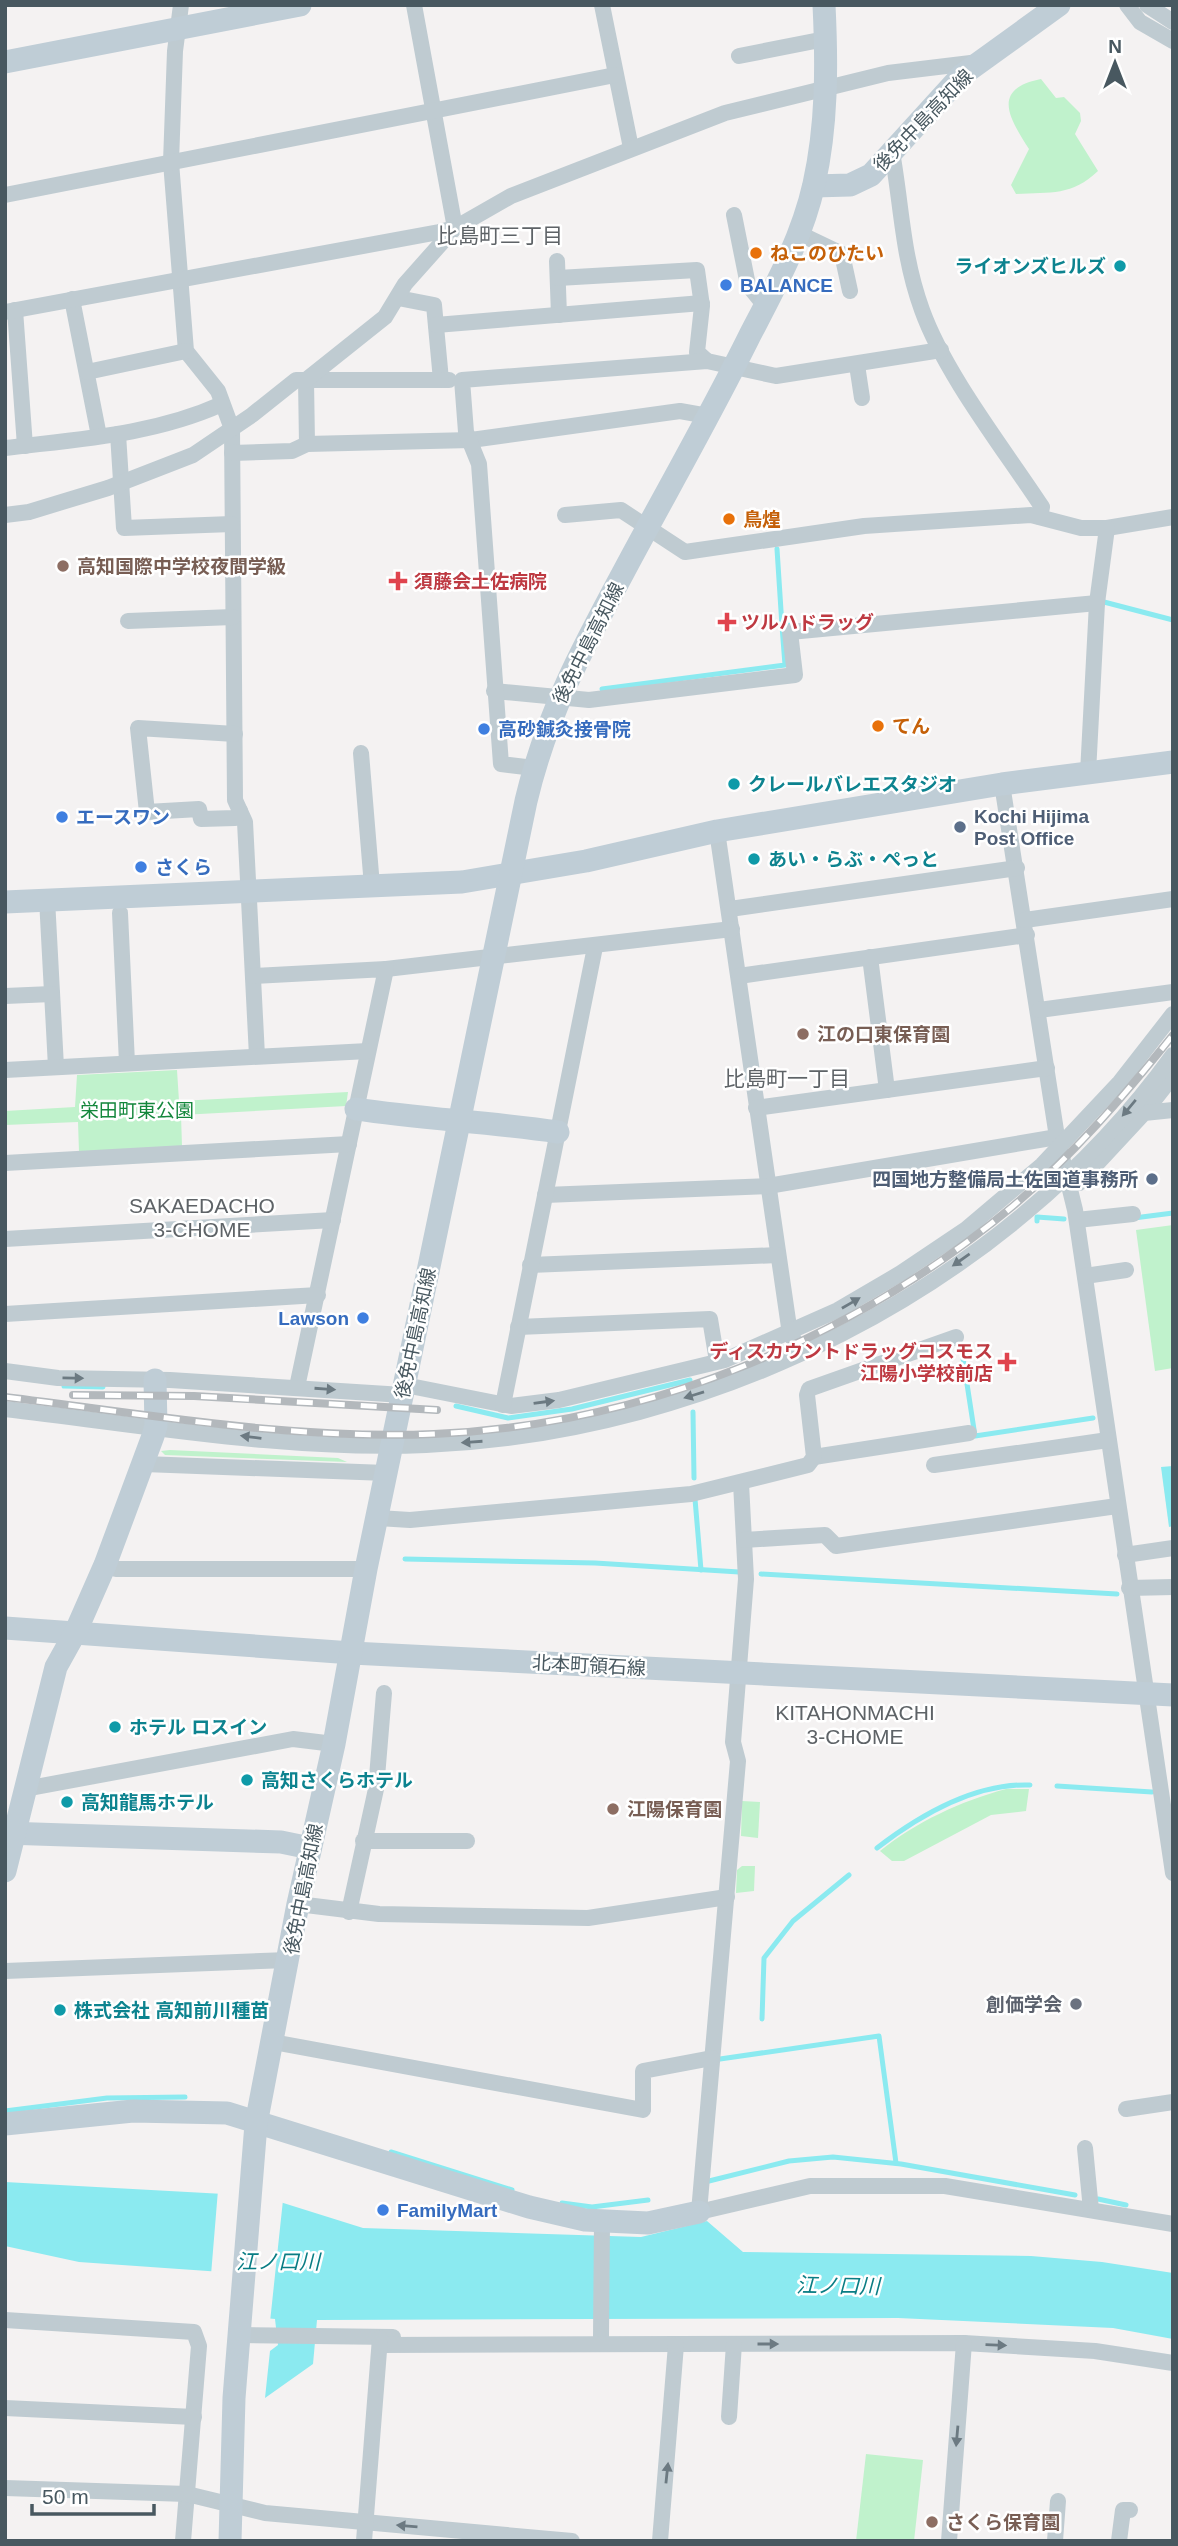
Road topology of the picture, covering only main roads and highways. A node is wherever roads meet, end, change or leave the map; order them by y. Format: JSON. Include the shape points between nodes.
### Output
{"nodes":[{"id":1,"x":300,"y":5,"type":"edge"},
{"id":2,"x":824,"y":5,"type":"edge"},
{"id":3,"x":1059,"y":5,"type":"edge"},
{"id":4,"x":5,"y":62,"type":"edge"},
{"id":5,"x":814,"y":186,"type":"junction"},
{"id":6,"x":1173,"y":762,"type":"edge"},
{"id":7,"x":510,"y":874,"type":"junction"},
{"id":8,"x":5,"y":902,"type":"edge"},
{"id":9,"x":356,"y":1109,"type":"road end"},
{"id":10,"x":458,"y":1121,"type":"junction"},
{"id":11,"x":558,"y":1132,"type":"road end"},
{"id":12,"x":155,"y":1380,"type":"road end"},
{"id":13,"x":5,"y":1628,"type":"edge"},
{"id":14,"x":76,"y":1631,"type":"junction"},
{"id":15,"x":352,"y":1653,"type":"junction"},
{"id":16,"x":1173,"y":1695,"type":"edge"},
{"id":17,"x":9,"y":1833,"type":"edge"},
{"id":18,"x":310,"y":1848,"type":"junction"},
{"id":19,"x":5,"y":1871,"type":"edge"},
{"id":20,"x":5,"y":2124,"type":"edge"},
{"id":21,"x":256,"y":2124,"type":"junction"},
{"id":22,"x":699,"y":2212,"type":"road end"},
{"id":23,"x":230,"y":2541,"type":"edge"}],
"edges":[{"from":1,"to":4,"type":"main road"},
{"from":2,"to":5,"type":"main road","name":"後免中島高知線","via":[[825,88]]},
{"from":3,"to":5,"type":"main road","name":"後免中島高知線","via":[[962,75],[871,174],[853,184]]},
{"from":5,"to":7,"type":"main road","name":"後免中島高知線","via":[[765,306],[559,697],[534,768]]},
{"from":6,"to":7,"type":"main road","via":[[1002,784],[717,831]]},
{"from":7,"to":8,"type":"main road","via":[[462,882]]},
{"from":7,"to":10,"type":"main road","name":"後免中島高知線"},
{"from":9,"to":10,"type":"main road"},
{"from":10,"to":11,"type":"main road"},
{"from":10,"to":15,"type":"main road","name":"後免中島高知線"},
{"from":12,"to":14,"type":"main road","via":[[156,1426]]},
{"from":13,"to":14,"type":"main road","name":"北本町領石線"},
{"from":14,"to":15,"type":"main road","name":"北本町領石線"},
{"from":14,"to":17,"type":"main road","via":[[56,1667],[26,1789]]},
{"from":15,"to":16,"type":"main road","name":"北本町領石線"},
{"from":15,"to":18,"type":"main road","name":"後免中島高知線"},
{"from":17,"to":18,"type":"main road","via":[[281,1842]]},
{"from":17,"to":19,"type":"main road"},
{"from":18,"to":21,"type":"main road","name":"後免中島高知線"},
{"from":20,"to":21,"type":"main road","via":[[163,2110],[227,2113]]},
{"from":21,"to":22,"type":"main road","via":[[602,2227]]},
{"from":21,"to":23,"type":"main road","name":"後免中島高知線","via":[[238,2328]]}]}
